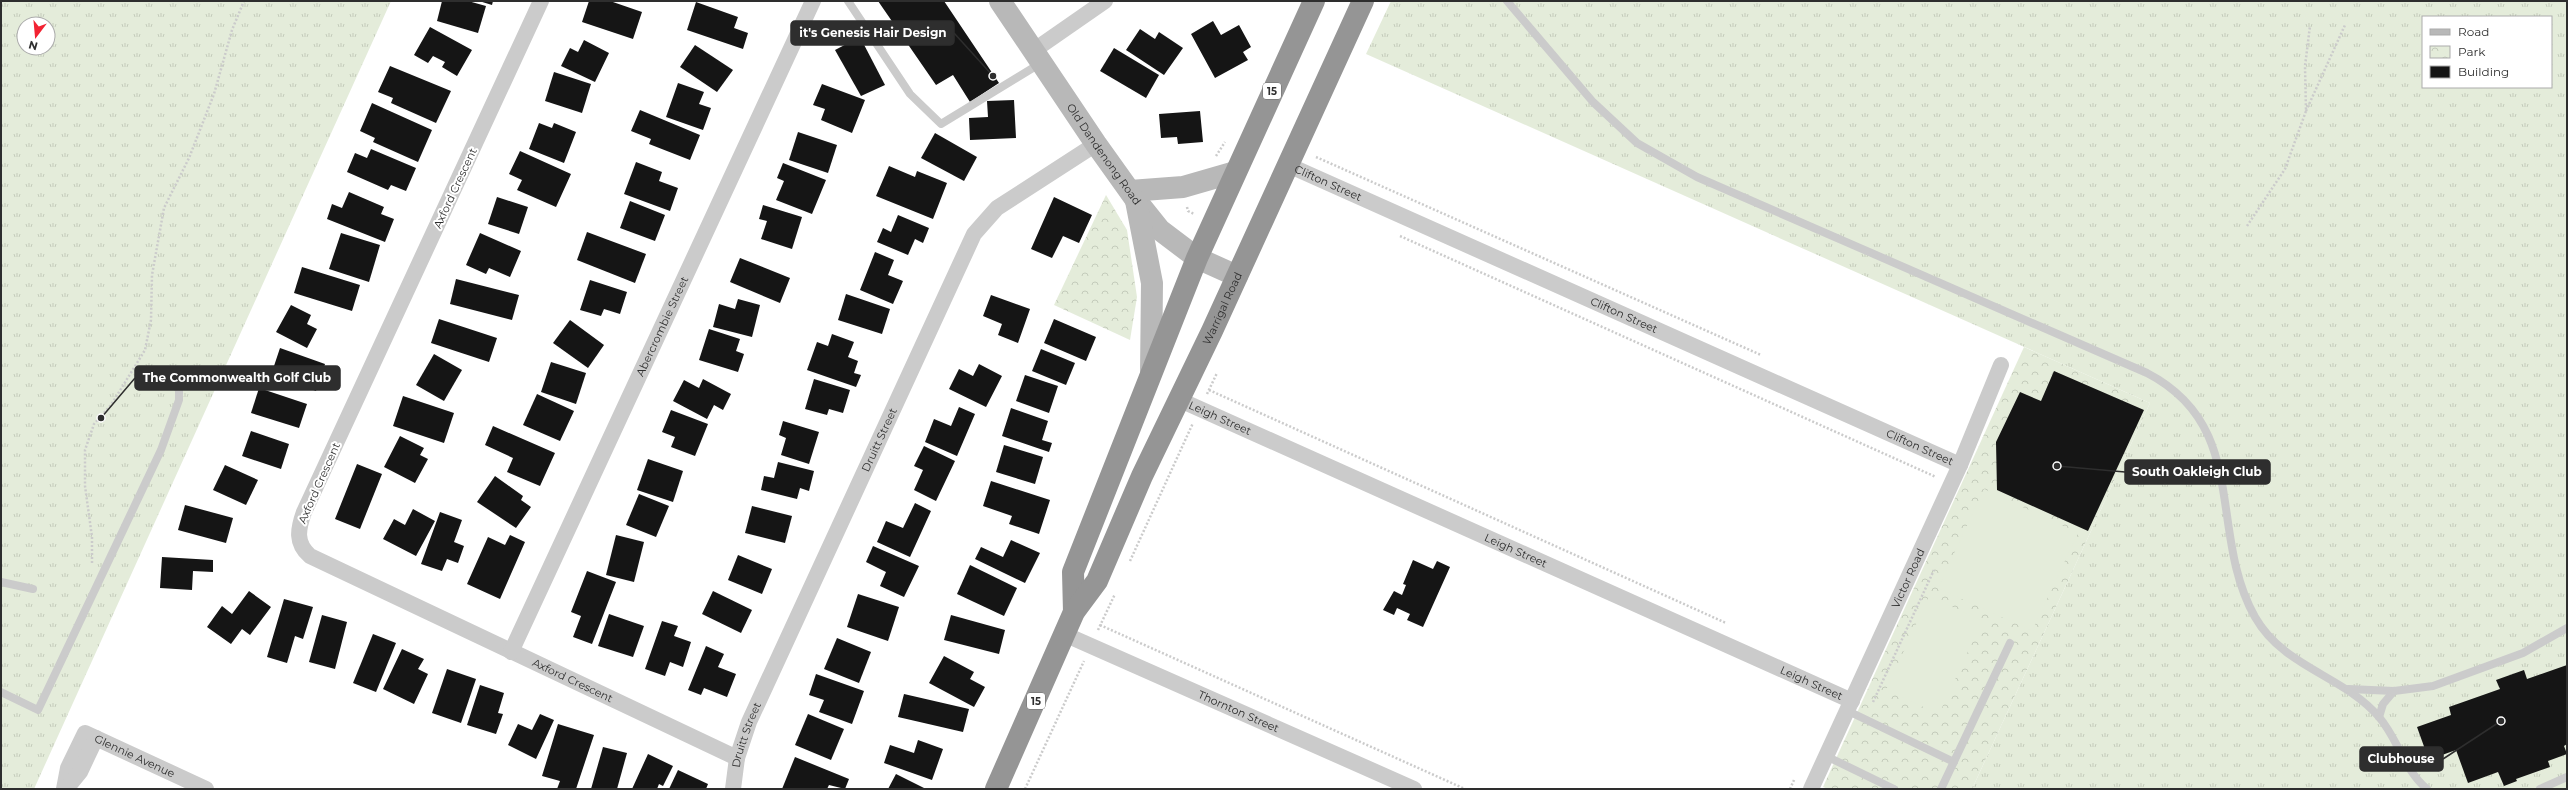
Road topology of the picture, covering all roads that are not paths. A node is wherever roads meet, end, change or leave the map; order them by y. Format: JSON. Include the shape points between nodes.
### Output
{"nodes":[{"id":1,"x":541,"y":1,"type":"edge"},
{"id":2,"x":813,"y":1,"type":"edge"},
{"id":3,"x":848,"y":1,"type":"edge"},
{"id":4,"x":1000,"y":1,"type":"edge"},
{"id":5,"x":1105,"y":1,"type":"edge"},
{"id":6,"x":1314,"y":1,"type":"edge"},
{"id":7,"x":1363,"y":1,"type":"edge"},
{"id":8,"x":1507,"y":1,"type":"edge"},
{"id":9,"x":1037,"y":57,"type":"junction"},
{"id":10,"x":1096,"y":144,"type":"junction"},
{"id":11,"x":1288,"y":165,"type":"junction"},
{"id":12,"x":1235,"y":172,"type":"junction"},
{"id":13,"x":1133,"y":196,"type":"junction"},
{"id":14,"x":1197,"y":258,"type":"junction"},
{"id":15,"x":1237,"y":276,"type":"junction"},
{"id":16,"x":2002,"y":365,"type":"dead end"},
{"id":17,"x":149,"y":374,"type":"dead end"},
{"id":18,"x":1151,"y":374,"type":"junction"},
{"id":19,"x":1180,"y":400,"type":"junction"},
{"id":20,"x":1960,"y":465,"type":"junction"},
{"id":21,"x":1,"y":582,"type":"edge"},
{"id":22,"x":33,"y":589,"type":"dead end"},
{"id":23,"x":1074,"y":612,"type":"junction"},
{"id":24,"x":2567,"y":628,"type":"edge"},
{"id":25,"x":1064,"y":634,"type":"junction"},
{"id":26,"x":2010,"y":643,"type":"dead end"},
{"id":27,"x":511,"y":652,"type":"junction"},
{"id":28,"x":2348,"y":689,"type":"junction"},
{"id":29,"x":2394,"y":691,"type":"junction"},
{"id":30,"x":1,"y":692,"type":"edge"},
{"id":31,"x":1850,"y":706,"type":"junction"},
{"id":32,"x":2379,"y":717,"type":"junction"},
{"id":33,"x":1826,"y":756,"type":"junction"},
{"id":34,"x":738,"y":758,"type":"junction"},
{"id":35,"x":1954,"y":762,"type":"junction"},
{"id":36,"x":2567,"y":777,"type":"edge"},
{"id":37,"x":65,"y":789,"type":"edge"},
{"id":38,"x":206,"y":789,"type":"edge"},
{"id":39,"x":734,"y":789,"type":"edge"},
{"id":40,"x":996,"y":789,"type":"edge"},
{"id":41,"x":1414,"y":789,"type":"edge"},
{"id":42,"x":1811,"y":789,"type":"edge"},
{"id":43,"x":1894,"y":789,"type":"edge"},
{"id":44,"x":1941,"y":789,"type":"edge"},
{"id":45,"x":2427,"y":789,"type":"edge"},
{"id":46,"x":2540,"y":789,"type":"edge"}],
"edges":[{"from":1,"to":27,"type":"street","name":"Axford Crescent","via":[[304,512],[298,532],[301,545],[310,556]]},
{"from":2,"to":27,"type":"street","name":"Abercrombie Street"},
{"from":3,"to":9,"type":"lane","via":[[910,94],[941,124]]},
{"from":4,"to":9,"type":"main road","name":"Old Dandenong Road"},
{"from":5,"to":9,"type":"street"},
{"from":6,"to":12,"type":"highway","name":"Warrigal Road","number":"15"},
{"from":7,"to":11,"type":"highway","name":"Warrigal Road","number":"15"},
{"from":8,"to":28,"type":"lane","via":[[1593,102],[1637,143],[1697,176],[2147,373],[2179,392],[2206,428],[2215,453],[2238,574],[2244,596],[2256,618],[2267,634],[2285,652],[2307,668]]},
{"from":9,"to":10,"type":"main road","name":"Old Dandenong Road"},
{"from":10,"to":13,"type":"main road","name":"Old Dandenong Road"},
{"from":10,"to":34,"type":"street","name":"Druitt Street","via":[[997,208],[974,234],[749,722]]},
{"from":11,"to":15,"type":"highway","name":"Warrigal Road","number":"15"},
{"from":11,"to":20,"type":"street","name":"Clifton Street"},
{"from":12,"to":13,"type":"main road","via":[[1182,187]]},
{"from":12,"to":14,"type":"highway","name":"Warrigal Road","number":"15"},
{"from":13,"to":14,"type":"main road","name":"Old Dandenong Road","via":[[1169,239]]},
{"from":13,"to":18,"type":"main road","via":[[1152,283]]},
{"from":14,"to":15,"type":"main road","name":"Old Dandenong Road"},
{"from":14,"to":18,"type":"highway","name":"Warrigal Road","number":"15"},
{"from":15,"to":19,"type":"highway","name":"Warrigal Road","number":"15"},
{"from":16,"to":20,"type":"street","name":"Victor Road"},
{"from":17,"to":30,"type":"lane","via":[[160,373],[169,378],[179,390],[179,400],[161,450],[38,710]]},
{"from":18,"to":23,"type":"highway","name":"Warrigal Road","number":"15","via":[[1073,572]]},
{"from":19,"to":23,"type":"highway","name":"Warrigal Road","number":"15","via":[[1139,483],[1097,582]]},
{"from":19,"to":31,"type":"street","name":"Leigh Street"},
{"from":20,"to":31,"type":"street","name":"Victor Road"},
{"from":21,"to":22,"type":"lane"},
{"from":23,"to":25,"type":"highway","name":"Warrigal Road","number":"15"},
{"from":24,"to":29,"type":"lane","via":[[2523,653],[2482,669],[2433,686]]},
{"from":25,"to":40,"type":"highway","name":"Warrigal Road","number":"15"},
{"from":25,"to":41,"type":"street","name":"Thornton Street"},
{"from":26,"to":35,"type":"lane"},
{"from":27,"to":34,"type":"street","name":"Axford Crescent"},
{"from":28,"to":29,"type":"lane"},
{"from":28,"to":32,"type":"lane"},
{"from":29,"to":32,"type":"lane","via":[[2383,704]]},
{"from":31,"to":33,"type":"street","name":"Victor Road"},
{"from":31,"to":35,"type":"lane","via":[[1865,719]]},
{"from":32,"to":45,"type":"lane","via":[[2415,780]]},
{"from":33,"to":42,"type":"street","name":"Victor Road"},
{"from":33,"to":43,"type":"lane"},
{"from":34,"to":39,"type":"street","name":"Druitt Street"},
{"from":35,"to":44,"type":"lane"},
{"from":36,"to":46,"type":"lane"},
{"from":37,"to":38,"type":"street","name":"Glennie Avenue","via":[[80,772],[91,736]]}]}
